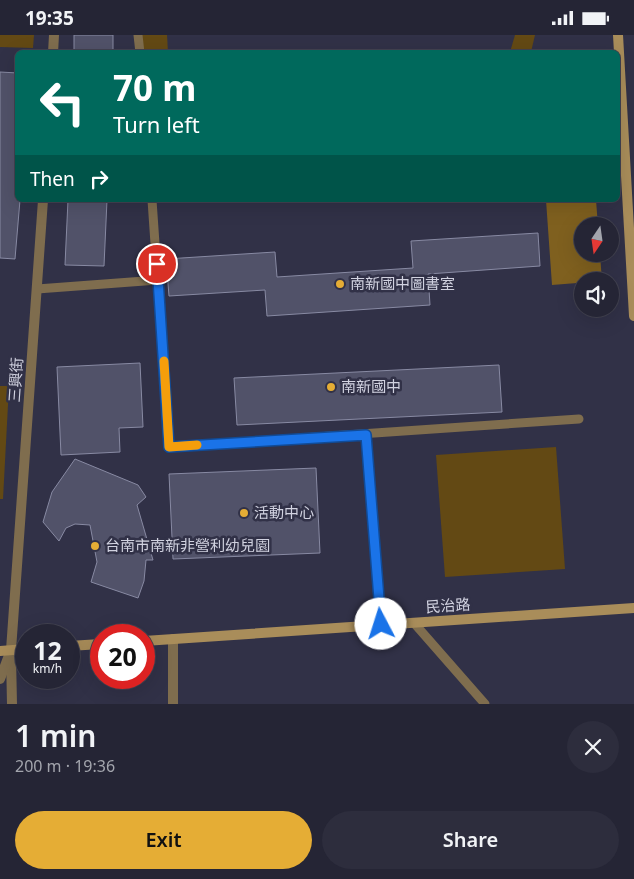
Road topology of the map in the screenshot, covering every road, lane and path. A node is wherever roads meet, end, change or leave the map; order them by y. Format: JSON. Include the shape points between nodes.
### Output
{"nodes":[{"id":1,"x":54,"y":35,"type":"edge"},
{"id":2,"x":138,"y":35,"type":"edge"},
{"id":3,"x":618,"y":35,"type":"edge"},
{"id":4,"x":53,"y":50,"type":"edge"},
{"id":5,"x":140,"y":50,"type":"edge"},
{"id":6,"x":618,"y":50,"type":"edge"},
{"id":7,"x":620,"y":85,"type":"edge"},
{"id":8,"x":43,"y":202,"type":"edge"},
{"id":9,"x":152,"y":202,"type":"edge"},
{"id":10,"x":631,"y":227,"type":"edge"},
{"id":11,"x":633,"y":279,"type":"edge"},
{"id":12,"x":158,"y":280,"type":"junction"},
{"id":13,"x":38,"y":289,"type":"junction"},
{"id":14,"x":634,"y":316,"type":"edge"},
{"id":15,"x":579,"y":419,"type":"dead end"},
{"id":16,"x":366,"y":435,"type":"junction"},
{"id":17,"x":634,"y":608,"type":"edge"},
{"id":18,"x":414,"y":623,"type":"junction"},
{"id":19,"x":381,"y":624,"type":"junction"},
{"id":20,"x":173,"y":639,"type":"junction"},
{"id":21,"x":155,"y":640,"type":"edge"},
{"id":22,"x":11,"y":650,"type":"junction"},
{"id":23,"x":15,"y":650,"type":"edge"},
{"id":24,"x":0,"y":651,"type":"edge"},
{"id":25,"x":0,"y":679,"type":"edge"},
{"id":26,"x":12,"y":704,"type":"edge"},
{"id":27,"x":173,"y":704,"type":"edge"},
{"id":28,"x":486,"y":704,"type":"edge"}],
"edges":[{"from":1,"to":4,"type":"street"},
{"from":2,"to":5,"type":"lane"},
{"from":3,"to":6,"type":"street"},
{"from":7,"to":10,"type":"street"},
{"from":8,"to":13,"type":"street","name":"三興街"},
{"from":9,"to":12,"type":"lane"},
{"from":10,"to":11,"type":"street"},
{"from":11,"to":14,"type":"street"},
{"from":12,"to":13,"type":"lane"},
{"from":12,"to":16,"type":"lane","via":[[169,447]]},
{"from":13,"to":22,"type":"street","name":"三興街"},
{"from":15,"to":16,"type":"lane"},
{"from":16,"to":19,"type":"lane"},
{"from":17,"to":18,"type":"street","name":"民治路"},
{"from":18,"to":19,"type":"street","name":"民治路"},
{"from":18,"to":28,"type":"lane"},
{"from":19,"to":20,"type":"street","name":"民治路"},
{"from":20,"to":21,"type":"street","name":"民治路"},
{"from":20,"to":27,"type":"street"},
{"from":22,"to":23,"type":"street"},
{"from":22,"to":24,"type":"street"},
{"from":22,"to":25,"type":"street","name":"三興街"},
{"from":22,"to":26,"type":"street"}]}
